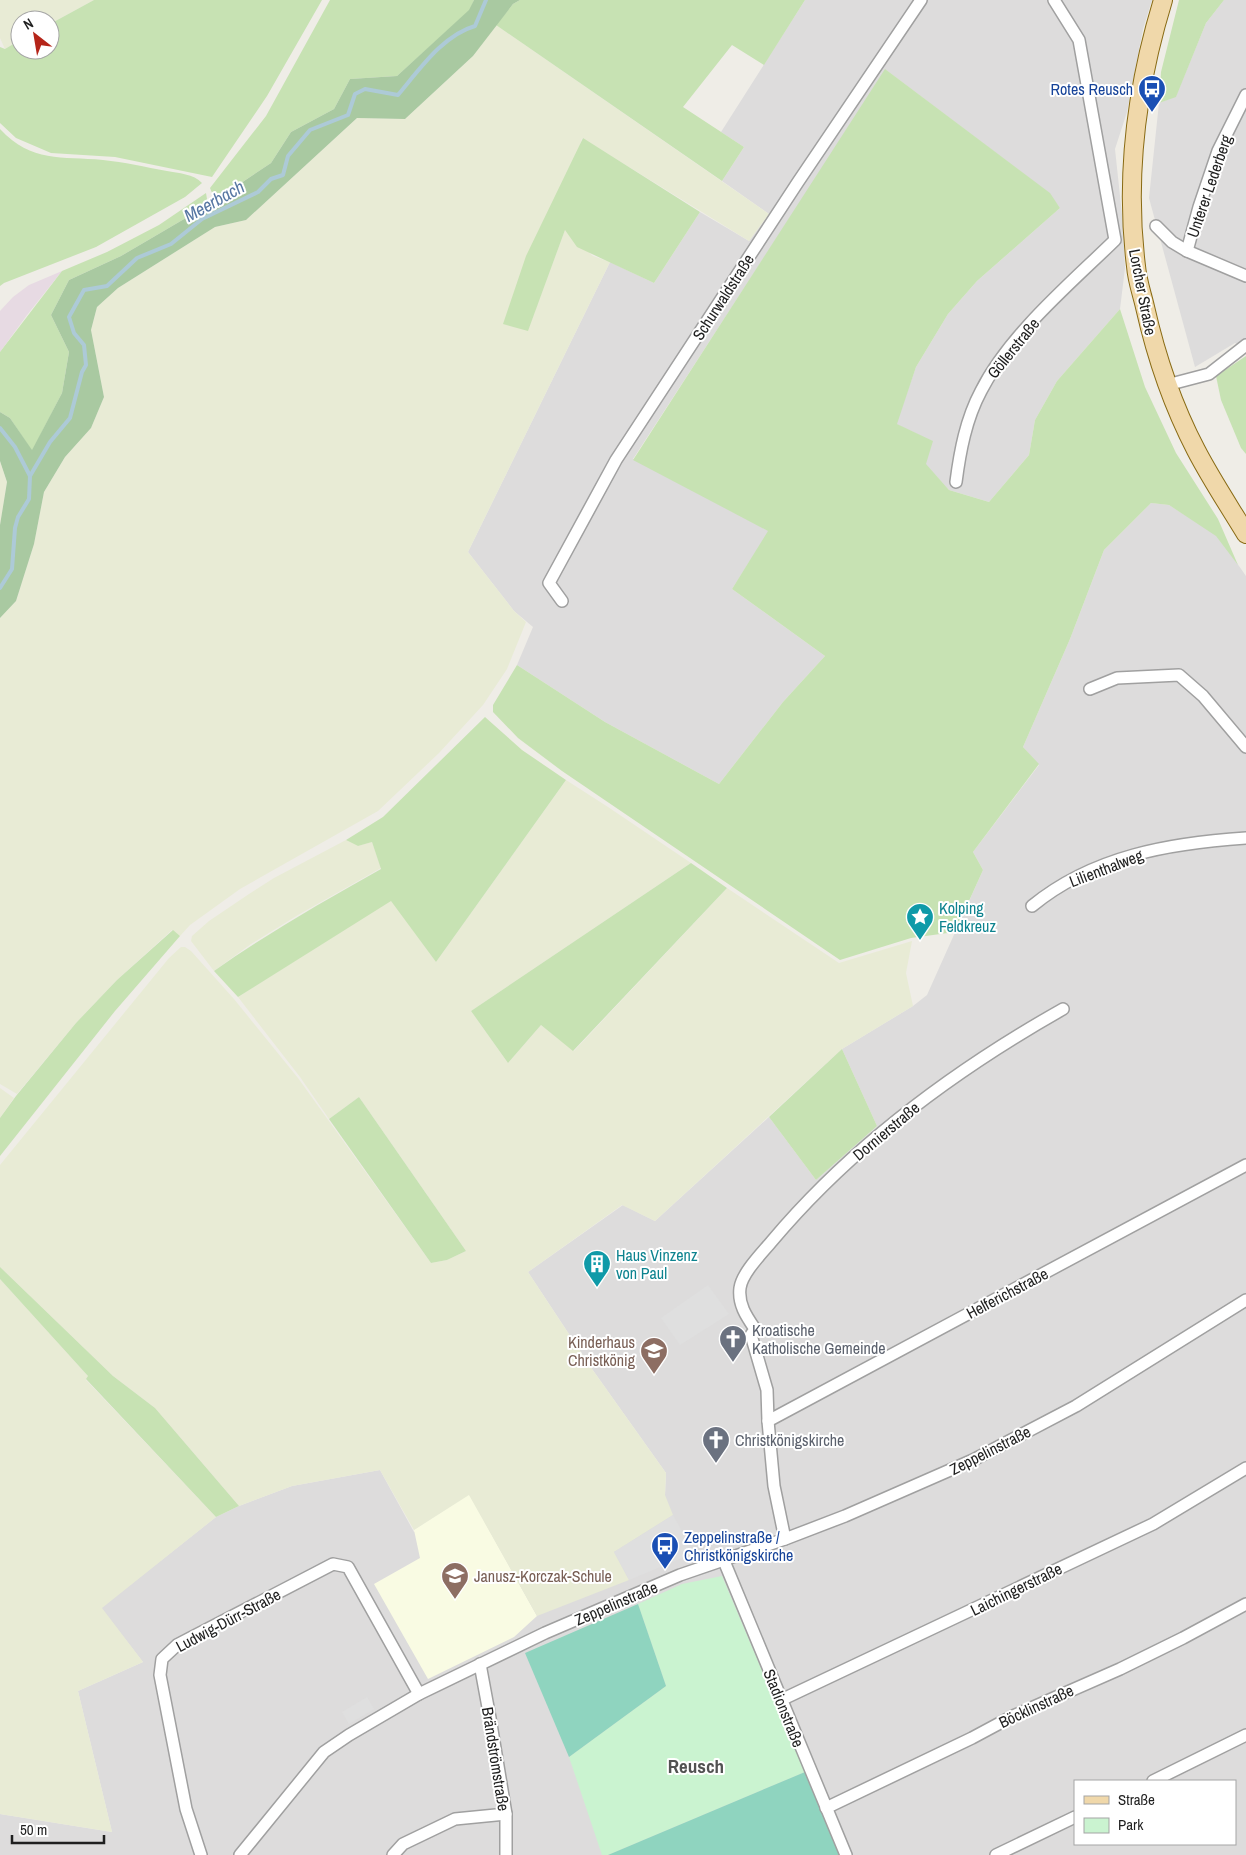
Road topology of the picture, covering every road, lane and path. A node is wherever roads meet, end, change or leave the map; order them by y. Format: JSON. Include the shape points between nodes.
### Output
{"nodes":[{"id":1,"x":921,"y":0,"type":"edge"},
{"id":2,"x":1054,"y":0,"type":"edge"},
{"id":3,"x":1163,"y":0,"type":"edge"},
{"id":4,"x":1246,"y":95,"type":"edge"},
{"id":5,"x":1156,"y":226,"type":"dead end"},
{"id":6,"x":1187,"y":251,"type":"junction"},
{"id":7,"x":1246,"y":276,"type":"edge"},
{"id":8,"x":1246,"y":345,"type":"edge"},
{"id":9,"x":1167,"y":386,"type":"junction"},
{"id":10,"x":956,"y":482,"type":"dead end"},
{"id":11,"x":1246,"y":534,"type":"edge"},
{"id":12,"x":562,"y":601,"type":"dead end"},
{"id":13,"x":1090,"y":689,"type":"dead end"},
{"id":14,"x":1246,"y":747,"type":"edge"},
{"id":15,"x":1246,"y":838,"type":"edge"},
{"id":16,"x":1032,"y":906,"type":"dead end"},
{"id":17,"x":1063,"y":1009,"type":"dead end"},
{"id":18,"x":1246,"y":1165,"type":"edge"},
{"id":19,"x":1246,"y":1300,"type":"edge"},
{"id":20,"x":768,"y":1421,"type":"junction"},
{"id":21,"x":1246,"y":1468,"type":"edge"},
{"id":22,"x":785,"y":1539,"type":"junction"},
{"id":23,"x":724,"y":1560,"type":"junction"},
{"id":24,"x":1246,"y":1604,"type":"edge"},
{"id":25,"x":480,"y":1664,"type":"junction"},
{"id":26,"x":419,"y":1694,"type":"junction"},
{"id":27,"x":781,"y":1700,"type":"junction"},
{"id":28,"x":1246,"y":1735,"type":"edge"},
{"id":29,"x":1154,"y":1780,"type":"edge"},
{"id":30,"x":826,"y":1808,"type":"junction"},
{"id":31,"x":506,"y":1814,"type":"junction"},
{"id":32,"x":1074,"y":1817,"type":"edge"},
{"id":33,"x":201,"y":1855,"type":"edge"},
{"id":34,"x":240,"y":1855,"type":"edge"},
{"id":35,"x":393,"y":1855,"type":"edge"},
{"id":36,"x":506,"y":1855,"type":"edge"},
{"id":37,"x":846,"y":1855,"type":"edge"},
{"id":38,"x":996,"y":1855,"type":"edge"}],
"edges":[{"from":1,"to":12,"type":"street","name":"Schurwaldstraße","via":[[798,182],[602,484],[549,583]]},
{"from":2,"to":10,"type":"street","name":"Göllerstraße","via":[[1079,40],[1115,240],[1022,332],[994,368],[970,416]]},
{"from":3,"to":9,"type":"main road","name":"Lorcher Straße","via":[[1150,42],[1137,117],[1132,231],[1136,268],[1154,347]]},
{"from":4,"to":6,"type":"street","name":"Unterer Lederberg","via":[[1218,151]]},
{"from":5,"to":6,"type":"street"},
{"from":6,"to":7,"type":"street"},
{"from":8,"to":9,"type":"street","via":[[1209,374]]},
{"from":9,"to":11,"type":"main road","name":"Lorcher Straße","via":[[1195,448]]},
{"from":13,"to":14,"type":"street","via":[[1117,678],[1179,675],[1203,696]]},
{"from":15,"to":16,"type":"street","name":"Lilienthalweg","via":[[1194,842],[1129,855],[1068,881]]},
{"from":17,"to":20,"type":"street","name":"Dornierstraße","via":[[939,1088],[866,1146],[803,1205],[749,1269],[740,1287],[741,1308],[755,1329],[751,1335],[767,1390]]},
{"from":18,"to":20,"type":"street","name":"Helferichstraße"},
{"from":19,"to":22,"type":"street","name":"Zeppelinstraße","via":[[1076,1406],[988,1452]]},
{"from":20,"to":22,"type":"street","via":[[774,1486]]},
{"from":21,"to":27,"type":"street","name":"Laichingerstraße","via":[[1153,1524]]},
{"from":22,"to":23,"type":"street","name":"Zeppelinstraße"},
{"from":23,"to":25,"type":"street","name":"Zeppelinstraße","via":[[680,1575]]},
{"from":23,"to":27,"type":"street","name":"Stadionstraße"},
{"from":24,"to":30,"type":"street","name":"Böcklinstraße","via":[[1136,1661],[1013,1716]]},
{"from":25,"to":26,"type":"street","name":"Zeppelinstraße"},
{"from":25,"to":31,"type":"street","name":"Brändströmstraße"},
{"from":26,"to":33,"type":"street","name":"Ludwig-Dürr-Straße","via":[[348,1567],[333,1564],[177,1645],[162,1659],[160,1675],[186,1809]]},
{"from":26,"to":34,"type":"street","name":"Zeppelinstraße","via":[[324,1752]]},
{"from":27,"to":30,"type":"street","name":"Stadionstraße"},
{"from":28,"to":29,"type":"street"},
{"from":30,"to":37,"type":"street","name":"Stadionstraße"},
{"from":31,"to":35,"type":"street","via":[[455,1819],[403,1844]]},
{"from":31,"to":36,"type":"street","name":"Brändströmstraße"},
{"from":32,"to":38,"type":"street"}]}
